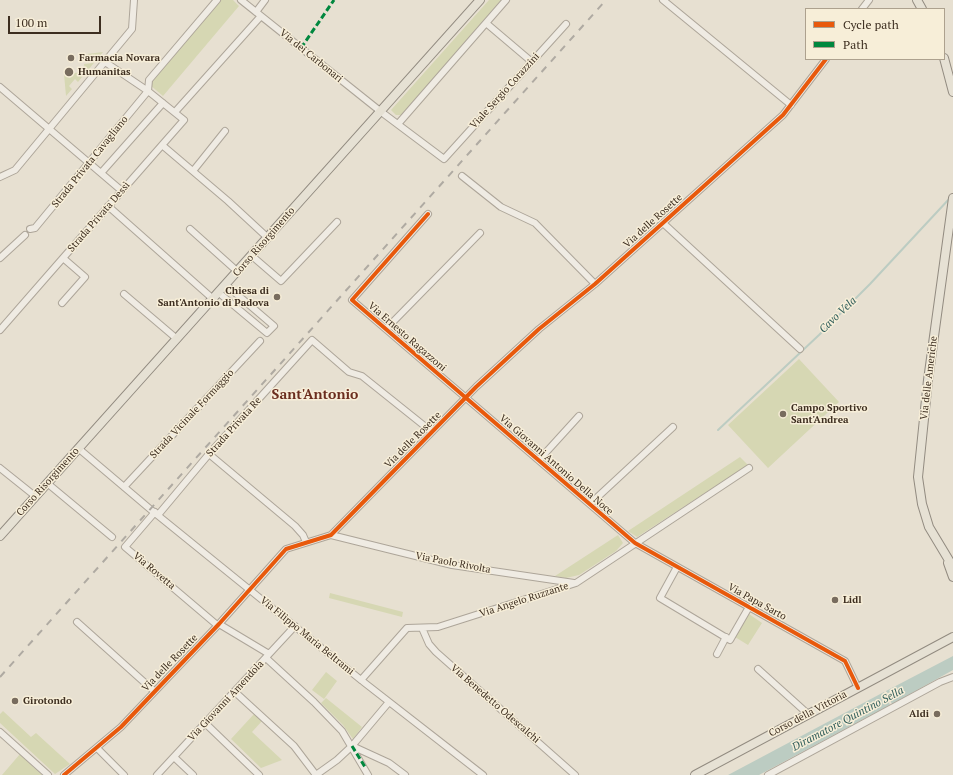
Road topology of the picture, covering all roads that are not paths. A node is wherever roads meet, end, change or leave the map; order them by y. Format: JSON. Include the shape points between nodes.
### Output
{"nodes":[{"id":1,"x":134,"y":0,"type":"edge"},
{"id":2,"x":217,"y":0,"type":"edge"},
{"id":3,"x":242,"y":0,"type":"edge"},
{"id":4,"x":265,"y":0,"type":"edge"},
{"id":5,"x":480,"y":0,"type":"edge"},
{"id":6,"x":506,"y":0,"type":"edge"},
{"id":7,"x":663,"y":0,"type":"edge"},
{"id":8,"x":258,"y":14,"type":"junction"},
{"id":9,"x":486,"y":23,"type":"junction"},
{"id":10,"x":566,"y":24,"type":"dead end"},
{"id":11,"x":825,"y":60,"type":"edge"},
{"id":12,"x":945,"y":60,"type":"edge"},
{"id":13,"x":105,"y":62,"type":"junction"},
{"id":14,"x":532,"y":62,"type":"junction"},
{"id":15,"x":0,"y":87,"type":"edge"},
{"id":16,"x":148,"y":91,"type":"junction"},
{"id":17,"x":953,"y":92,"type":"edge"},
{"id":18,"x":163,"y":103,"type":"junction"},
{"id":19,"x":791,"y":105,"type":"junction"},
{"id":20,"x":380,"y":111,"type":"junction"},
{"id":21,"x":175,"y":112,"type":"junction"},
{"id":22,"x":398,"y":124,"type":"junction"},
{"id":23,"x":48,"y":129,"type":"junction"},
{"id":24,"x":224,"y":131,"type":"dead end"},
{"id":25,"x":162,"y":145,"type":"junction"},
{"id":26,"x":444,"y":159,"type":"joint"},
{"id":27,"x":90,"y":163,"type":"junction"},
{"id":28,"x":193,"y":171,"type":"junction"},
{"id":29,"x":101,"y":173,"type":"junction"},
{"id":30,"x":462,"y":176,"type":"dead end"},
{"id":31,"x":0,"y":177,"type":"edge"},
{"id":32,"x":122,"y":191,"type":"junction"},
{"id":33,"x":953,"y":198,"type":"edge"},
{"id":34,"x":108,"y":206,"type":"junction"},
{"id":35,"x":428,"y":214,"type":"dead end"},
{"id":36,"x":337,"y":222,"type":"dead end"},
{"id":37,"x":663,"y":223,"type":"junction"},
{"id":38,"x":30,"y":229,"type":"dead end"},
{"id":39,"x":190,"y":229,"type":"dead end"},
{"id":40,"x":480,"y":233,"type":"dead end"},
{"id":41,"x":25,"y":235,"type":"dead end"},
{"id":42,"x":268,"y":238,"type":"junction"},
{"id":43,"x":252,"y":256,"type":"junction"},
{"id":44,"x":0,"y":258,"type":"edge"},
{"id":45,"x":63,"y":258,"type":"junction"},
{"id":46,"x":238,"y":272,"type":"junction"},
{"id":47,"x":595,"y":284,"type":"junction"},
{"id":48,"x":226,"y":285,"type":"junction"},
{"id":49,"x":219,"y":293,"type":"junction"},
{"id":50,"x":124,"y":294,"type":"dead end"},
{"id":51,"x":213,"y":299,"type":"junction"},
{"id":52,"x":62,"y":303,"type":"dead end"},
{"id":53,"x":0,"y":330,"type":"edge"},
{"id":54,"x":386,"y":330,"type":"junction"},
{"id":55,"x":177,"y":339,"type":"junction"},
{"id":56,"x":260,"y":341,"type":"dead end"},
{"id":57,"x":800,"y":349,"type":"dead end"},
{"id":58,"x":466,"y":398,"type":"junction"},
{"id":59,"x":579,"y":416,"type":"dead end"},
{"id":60,"x":673,"y":427,"type":"dead end"},
{"id":61,"x":432,"y":432,"type":"junction"},
{"id":62,"x":78,"y":448,"type":"junction"},
{"id":63,"x":209,"y":454,"type":"junction"},
{"id":64,"x":539,"y":460,"type":"junction"},
{"id":65,"x":0,"y":468,"type":"edge"},
{"id":66,"x":749,"y":468,"type":"dead end"},
{"id":67,"x":47,"y":483,"type":"junction"},
{"id":68,"x":124,"y":487,"type":"junction"},
{"id":69,"x":35,"y":496,"type":"junction"},
{"id":70,"x":590,"y":504,"type":"junction"},
{"id":71,"x":156,"y":514,"type":"junction"},
{"id":72,"x":331,"y":535,"type":"junction"},
{"id":73,"x":0,"y":536,"type":"edge"},
{"id":74,"x":112,"y":537,"type":"dead end"},
{"id":75,"x":306,"y":542,"type":"junction"},
{"id":76,"x":635,"y":543,"type":"junction"},
{"id":77,"x":944,"y":553,"type":"junction"},
{"id":78,"x":677,"y":567,"type":"junction"},
{"id":79,"x":953,"y":567,"type":"edge"},
{"id":80,"x":953,"y":577,"type":"edge"},
{"id":81,"x":576,"y":583,"type":"junction"},
{"id":82,"x":250,"y":590,"type":"junction"},
{"id":83,"x":749,"y":607,"type":"junction"},
{"id":84,"x":77,"y":622,"type":"dead end"},
{"id":85,"x":218,"y":624,"type":"junction"},
{"id":86,"x":295,"y":626,"type":"junction"},
{"id":87,"x":422,"y":628,"type":"junction"},
{"id":88,"x":726,"y":637,"type":"junction"},
{"id":89,"x":953,"y":637,"type":"edge"},
{"id":90,"x":944,"y":643,"type":"junction"},
{"id":91,"x":953,"y":644,"type":"edge"},
{"id":92,"x":716,"y":654,"type":"dead end"},
{"id":93,"x":268,"y":656,"type":"junction"},
{"id":94,"x":758,"y":669,"type":"dead end"},
{"id":95,"x":953,"y":677,"type":"edge"},
{"id":96,"x":362,"y":680,"type":"junction"},
{"id":97,"x":858,"y":688,"type":"junction"},
{"id":98,"x":154,"y":691,"type":"junction"},
{"id":99,"x":235,"y":692,"type":"junction"},
{"id":100,"x":389,"y":702,"type":"junction"},
{"id":101,"x":808,"y":714,"type":"junction"},
{"id":102,"x":205,"y":723,"type":"junction"},
{"id":103,"x":0,"y":732,"type":"edge"},
{"id":104,"x":352,"y":746,"type":"junction"},
{"id":105,"x":96,"y":748,"type":"junction"},
{"id":106,"x":174,"y":757,"type":"junction"},
{"id":107,"x":710,"y":772,"type":"edge"},
{"id":108,"x":48,"y":775,"type":"edge"},
{"id":109,"x":64,"y":775,"type":"edge"},
{"id":110,"x":124,"y":775,"type":"edge"},
{"id":111,"x":157,"y":775,"type":"edge"},
{"id":112,"x":193,"y":775,"type":"edge"},
{"id":113,"x":259,"y":775,"type":"edge"},
{"id":114,"x":316,"y":775,"type":"edge"},
{"id":115,"x":368,"y":775,"type":"edge"},
{"id":116,"x":405,"y":775,"type":"edge"},
{"id":117,"x":483,"y":775,"type":"edge"},
{"id":118,"x":575,"y":775,"type":"edge"},
{"id":119,"x":695,"y":775,"type":"edge"},
{"id":120,"x":768,"y":775,"type":"edge"}],
"edges":[{"from":1,"to":13,"type":"street","via":[[132,29]]},
{"from":2,"to":16,"type":"street","name":"Strada Privata Cavagliano","via":[[149,80]]},
{"from":3,"to":8,"type":"street","name":"Via dei Carbonari"},
{"from":4,"to":8,"type":"street"},
{"from":5,"to":20,"type":"main road","name":"Corso Risorgimento"},
{"from":6,"to":9,"type":"street"},
{"from":7,"to":19,"type":"street"},
{"from":8,"to":20,"type":"street","name":"Via dei Carbonari"},
{"from":8,"to":21,"type":"street"},
{"from":9,"to":14,"type":"street"},
{"from":9,"to":22,"type":"street"},
{"from":10,"to":14,"type":"street","name":"Viale Sergio Corazzini"},
{"from":11,"to":19,"type":"street","name":"Via delle Rosette"},
{"from":12,"to":17,"type":"main road"},
{"from":13,"to":16,"type":"street"},
{"from":13,"to":23,"type":"street"},
{"from":14,"to":26,"type":"street","name":"Viale Sergio Corazzini"},
{"from":15,"to":23,"type":"street"},
{"from":16,"to":18,"type":"street"},
{"from":16,"to":27,"type":"street","name":"Strada Privata Cavagliano"},
{"from":18,"to":21,"type":"street"},
{"from":18,"to":29,"type":"street"},
{"from":19,"to":37,"type":"street","name":"Via delle Rosette"},
{"from":20,"to":22,"type":"street","name":"Via dei Carbonari"},
{"from":20,"to":42,"type":"main road","name":"Corso Risorgimento"},
{"from":21,"to":25,"type":"street","name":"Strada Privata Dessì","via":[[184,120]]},
{"from":22,"to":26,"type":"street","name":"Via dei Carbonari"},
{"from":23,"to":27,"type":"street"},
{"from":23,"to":31,"type":"street","via":[[15,170]]},
{"from":24,"to":28,"type":"street"},
{"from":25,"to":28,"type":"street"},
{"from":25,"to":32,"type":"street","name":"Strada Privata Dessì"},
{"from":27,"to":29,"type":"street"},
{"from":27,"to":38,"type":"street","name":"Strada Privata Cavagliano","via":[[35,228]]},
{"from":28,"to":42,"type":"street"},
{"from":29,"to":32,"type":"street"},
{"from":30,"to":47,"type":"street","via":[[501,207],[534,223]]},
{"from":32,"to":34,"type":"street","name":"Strada Privata Dessì"},
{"from":33,"to":77,"type":"main road","name":"Via delle Americhe","via":[[928,380],[918,477],[929,527]]},
{"from":34,"to":45,"type":"street","name":"Strada Privata Dessì"},
{"from":34,"to":51,"type":"street"},
{"from":35,"to":54,"type":"street","name":"Via Ernesto Ragazzoni","via":[[352,300]]},
{"from":36,"to":43,"type":"street","via":[[281,281]]},
{"from":37,"to":47,"type":"street","name":"Via delle Rosette"},
{"from":37,"to":57,"type":"street","name":"Via delle Rosette"},
{"from":39,"to":46,"type":"street"},
{"from":40,"to":54,"type":"street"},
{"from":41,"to":44,"type":"street"},
{"from":42,"to":43,"type":"main road","name":"Corso Risorgimento"},
{"from":43,"to":46,"type":"main road","name":"Corso Risorgimento"},
{"from":45,"to":52,"type":"street","name":"Strada Privata Dessì","via":[[85,277]]},
{"from":45,"to":53,"type":"street"},
{"from":46,"to":48,"type":"main road","name":"Corso Risorgimento"},
{"from":47,"to":58,"type":"street","name":"Via delle Rosette","via":[[539,329]]},
{"from":48,"to":49,"type":"main road","name":"Corso Risorgimento"},
{"from":48,"to":49,"type":"street","via":[[274,326],[267,333]]},
{"from":49,"to":51,"type":"main road","name":"Corso Risorgimento"},
{"from":50,"to":55,"type":"street"},
{"from":51,"to":55,"type":"main road","name":"Corso Risorgimento"},
{"from":54,"to":58,"type":"street","name":"Via Ernesto Ragazzoni"},
{"from":55,"to":62,"type":"main road","name":"Corso Risorgimento"},
{"from":56,"to":68,"type":"street","name":"Strada Vicinale Formaggio"},
{"from":58,"to":61,"type":"street","name":"Via delle Rosette"},
{"from":58,"to":64,"type":"street","name":"Via Giovanni Antonio Della Noce"},
{"from":59,"to":64,"type":"street"},
{"from":60,"to":70,"type":"street"},
{"from":61,"to":63,"type":"street","name":"Strada Privata Re","via":[[362,376],[349,372],[312,340]]},
{"from":61,"to":72,"type":"street","name":"Via delle Rosette"},
{"from":62,"to":67,"type":"main road","name":"Corso Risorgimento"},
{"from":62,"to":68,"type":"street","name":"Via Filippo Maria Beltrami"},
{"from":63,"to":71,"type":"street","name":"Strada Privata Re"},
{"from":63,"to":75,"type":"street","via":[[295,526]]},
{"from":64,"to":70,"type":"street","name":"Via Giovanni Antonio Della Noce"},
{"from":65,"to":69,"type":"street"},
{"from":66,"to":76,"type":"street","name":"Via Angelo Ruzzante"},
{"from":67,"to":69,"type":"main road","name":"Corso Risorgimento"},
{"from":67,"to":74,"type":"street"},
{"from":68,"to":71,"type":"street","name":"Via Filippo Maria Beltrami"},
{"from":69,"to":73,"type":"main road","name":"Corso Risorgimento"},
{"from":70,"to":76,"type":"street","name":"Via Giovanni Antonio Della Noce"},
{"from":71,"to":82,"type":"street","name":"Via Filippo Maria Beltrami"},
{"from":71,"to":85,"type":"street","name":"Via Rovetta","via":[[125,547]]},
{"from":72,"to":75,"type":"street","name":"Via delle Rosette"},
{"from":72,"to":81,"type":"street","name":"Via Paolo Rivolta","via":[[452,565]]},
{"from":75,"to":82,"type":"street","name":"Via delle Rosette","via":[[286,549]]},
{"from":76,"to":78,"type":"street","name":"Via Papa Sarto"},
{"from":76,"to":81,"type":"street","name":"Via Angelo Ruzzante"},
{"from":77,"to":79,"type":"main road","name":"Via delle Americhe"},
{"from":77,"to":80,"type":"main road","name":"Via delle Americhe"},
{"from":78,"to":83,"type":"street","name":"Via Papa Sarto"},
{"from":78,"to":88,"type":"street","via":[[660,598]]},
{"from":81,"to":87,"type":"street","name":"Via Angelo Ruzzante","via":[[438,627]]},
{"from":82,"to":85,"type":"street","name":"Via delle Rosette"},
{"from":82,"to":86,"type":"street","name":"Via Filippo Maria Beltrami"},
{"from":83,"to":88,"type":"street","via":[[730,640]]},
{"from":83,"to":97,"type":"street","name":"Via Papa Sarto","via":[[845,661]]},
{"from":84,"to":98,"type":"street"},
{"from":85,"to":93,"type":"street"},
{"from":85,"to":98,"type":"street","name":"Via delle Rosette"},
{"from":86,"to":93,"type":"street","name":"Via Giovanni Amendola"},
{"from":86,"to":96,"type":"street","name":"Via Filippo Maria Beltrami"},
{"from":87,"to":96,"type":"street","name":"Via Angelo Ruzzante","via":[[407,628]]},
{"from":87,"to":118,"type":"street","name":"Via Benedetto Odescalchi","via":[[429,644],[436,652]]},
{"from":88,"to":92,"type":"street"},
{"from":89,"to":90,"type":"main road","name":"Corso della Vittoria"},
{"from":90,"to":91,"type":"main road"},
{"from":90,"to":97,"type":"main road","name":"Corso della Vittoria"},
{"from":93,"to":99,"type":"street","name":"Via Giovanni Amendola"},
{"from":93,"to":104,"type":"street","via":[[342,731]]},
{"from":94,"to":101,"type":"street"},
{"from":95,"to":120,"type":"street"},
{"from":96,"to":100,"type":"street","name":"Via Filippo Maria Beltrami"},
{"from":97,"to":101,"type":"main road","name":"Corso della Vittoria"},
{"from":98,"to":105,"type":"street","name":"Via delle Rosette","via":[[121,727]]},
{"from":99,"to":102,"type":"street","name":"Via Giovanni Amendola"},
{"from":99,"to":114,"type":"street","via":[[294,746]]},
{"from":100,"to":104,"type":"street"},
{"from":100,"to":117,"type":"street","name":"Via Filippo Maria Beltrami"},
{"from":101,"to":107,"type":"main road","name":"Corso della Vittoria"},
{"from":102,"to":106,"type":"street","name":"Via Giovanni Amendola"},
{"from":102,"to":113,"type":"street"},
{"from":103,"to":108,"type":"street"},
{"from":104,"to":114,"type":"street"},
{"from":104,"to":115,"type":"street"},
{"from":104,"to":116,"type":"street","via":[[389,763]]},
{"from":105,"to":109,"type":"street","name":"Via delle Rosette"},
{"from":105,"to":110,"type":"street"},
{"from":106,"to":111,"type":"street","name":"Via Giovanni Amendola"},
{"from":106,"to":112,"type":"street"},
{"from":107,"to":119,"type":"main road","name":"Corso della Vittoria"}]}
